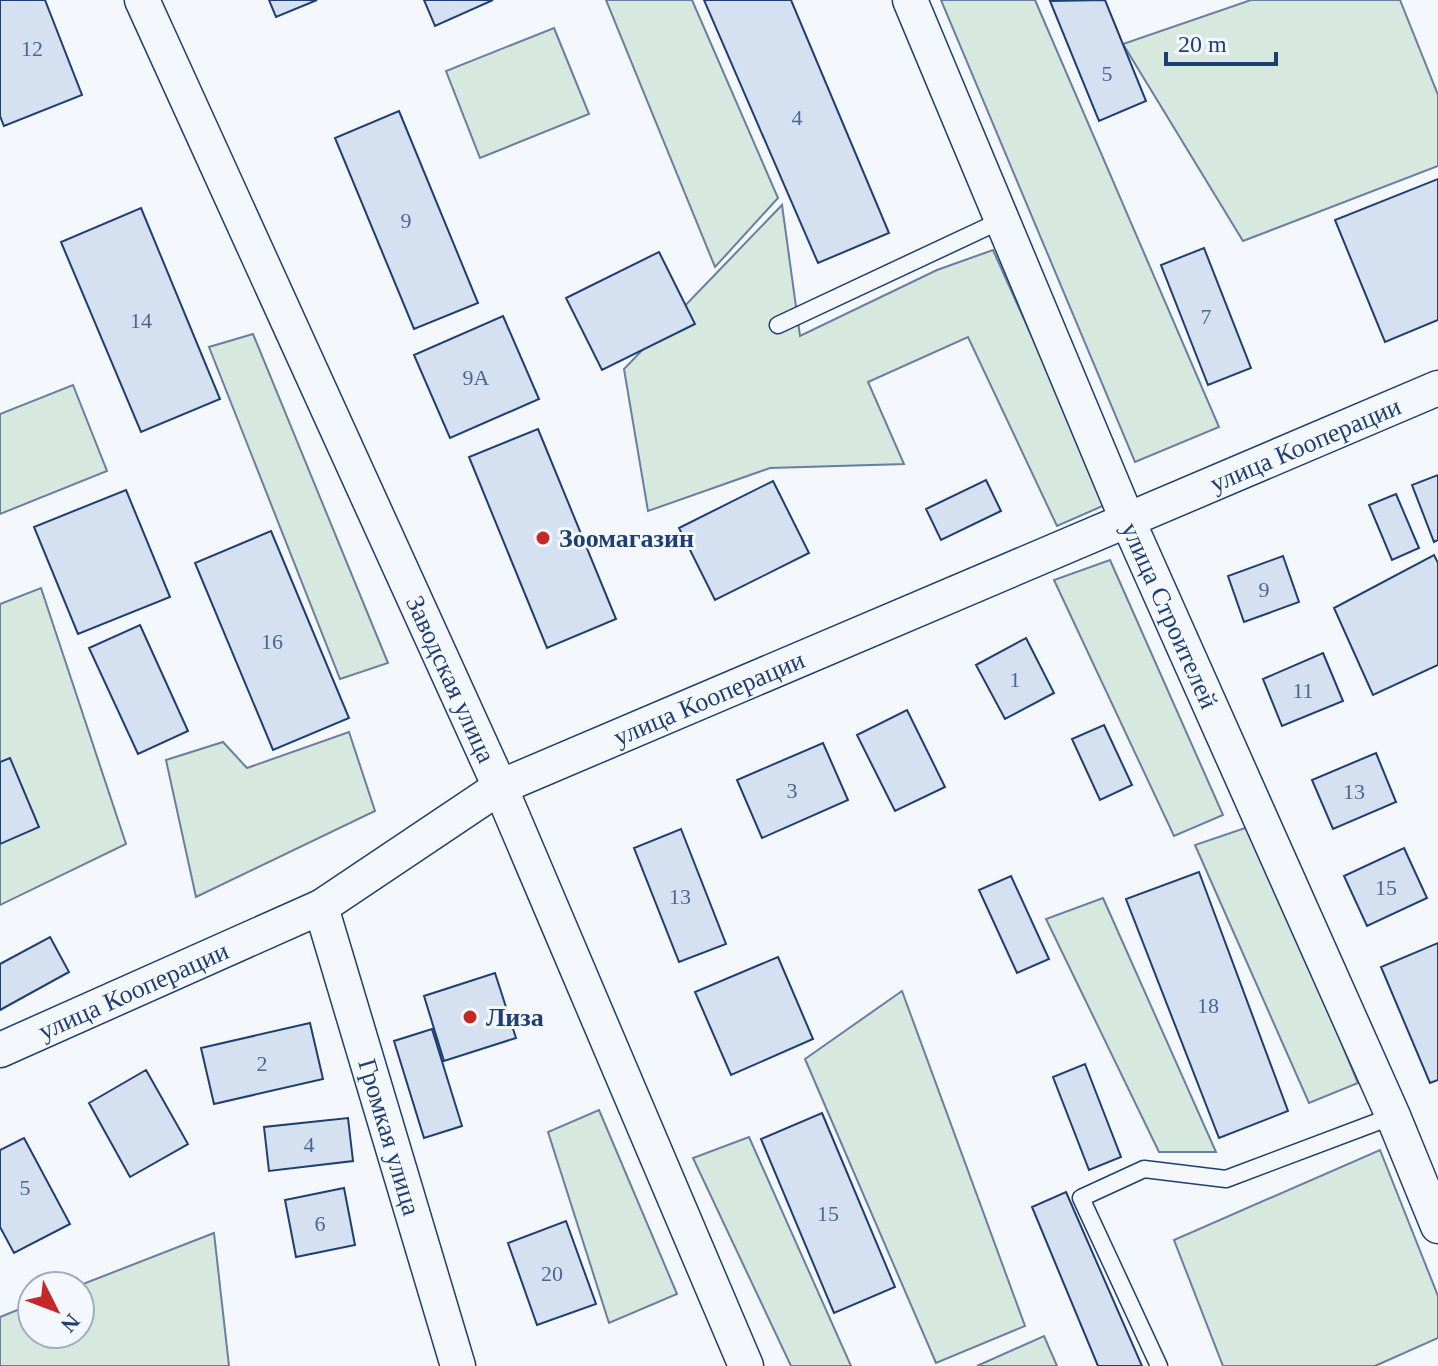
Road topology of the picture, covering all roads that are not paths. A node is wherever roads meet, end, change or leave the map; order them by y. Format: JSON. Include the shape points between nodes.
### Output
{"nodes":[{"id":1,"x":142,"y":0,"type":"edge"},
{"id":2,"x":910,"y":0,"type":"edge"},
{"id":3,"x":1002,"y":220,"type":"junction"},
{"id":4,"x":778,"y":325,"type":"dead end"},
{"id":5,"x":1438,"y":388,"type":"edge"},
{"id":6,"x":1127,"y":519,"type":"junction"},
{"id":7,"x":500,"y":787,"type":"junction"},
{"id":8,"x":321,"y":907,"type":"junction"},
{"id":9,"x":0,"y":1050,"type":"edge"},
{"id":10,"x":1393,"y":1116,"type":"junction"},
{"id":11,"x":1438,"y":1226,"type":"edge"},
{"id":12,"x":458,"y":1366,"type":"edge"},
{"id":13,"x":746,"y":1366,"type":"edge"},
{"id":14,"x":1159,"y":1366,"type":"edge"}],
"edges":[{"from":1,"to":7,"type":"street","name":"Заводская улица"},
{"from":2,"to":3,"type":"street","name":"улица Строителей"},
{"from":3,"to":4,"type":"lane"},
{"from":3,"to":6,"type":"street","name":"улица Строителей"},
{"from":5,"to":6,"type":"street","name":"улица Кооперации"},
{"from":6,"to":7,"type":"street","name":"улица Кооперации"},
{"from":6,"to":10,"type":"street","name":"улица Строителей"},
{"from":7,"to":8,"type":"street","name":"улица Кооперации"},
{"from":7,"to":13,"type":"street","name":"Заводская улица"},
{"from":8,"to":9,"type":"street","name":"улица Кооперации"},
{"from":8,"to":12,"type":"street","name":"Громкая улица"},
{"from":10,"to":11,"type":"street","name":"улица Строителей"},
{"from":10,"to":14,"type":"lane","via":[[1226,1179],[1144,1169],[1081,1198]]}]}
